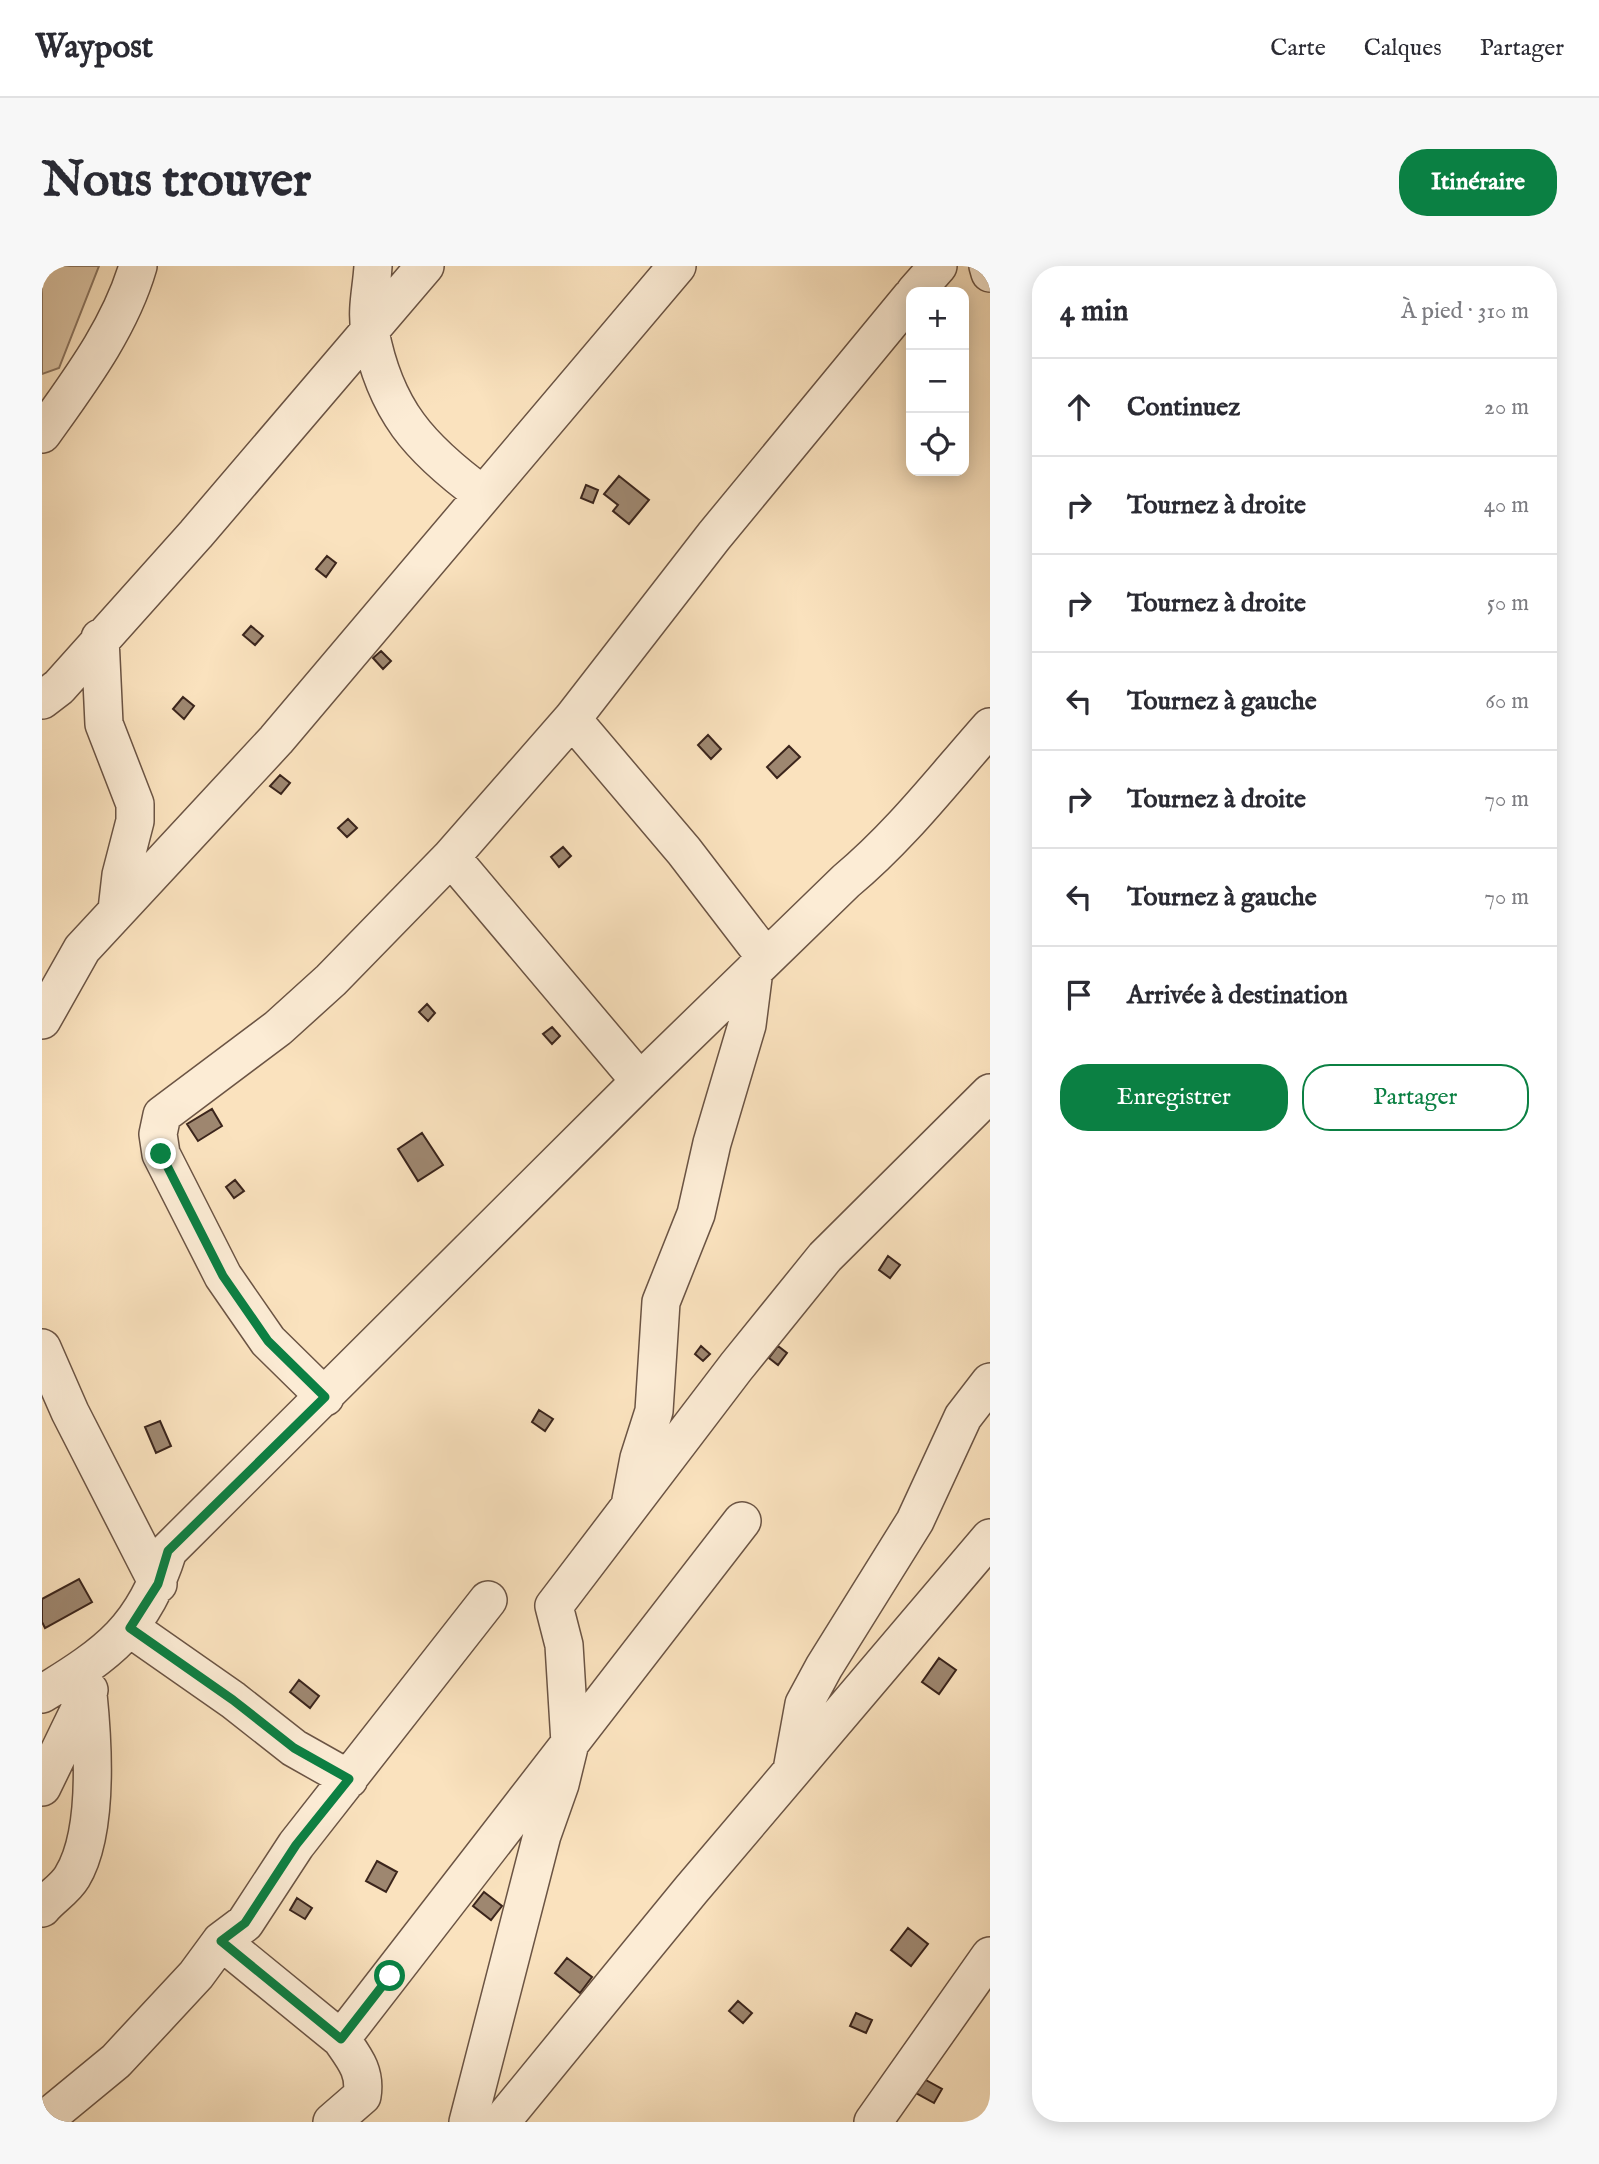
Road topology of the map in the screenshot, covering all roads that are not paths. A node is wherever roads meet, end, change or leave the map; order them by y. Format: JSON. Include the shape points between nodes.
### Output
{"nodes":[{"id":1,"x":138,"y":266,"type":"edge"},
{"id":2,"x":373,"y":266,"type":"edge"},
{"id":3,"x":425,"y":266,"type":"edge"},
{"id":4,"x":677,"y":266,"type":"edge"},
{"id":5,"x":938,"y":266,"type":"edge"},
{"id":6,"x":988,"y":266,"type":"edge"},
{"id":7,"x":990,"y":273,"type":"edge"},
{"id":8,"x":919,"y":287,"type":"edge"},
{"id":9,"x":906,"y":302,"type":"edge"},
{"id":10,"x":370,"y":331,"type":"junction"},
{"id":11,"x":42,"y":434,"type":"edge"},
{"id":12,"x":483,"y":495,"type":"junction"},
{"id":13,"x":100,"y":638,"type":"junction"},
{"id":14,"x":42,"y":700,"type":"edge"},
{"id":15,"x":572,"y":719,"type":"junction"},
{"id":16,"x":990,"y":727,"type":"edge"},
{"id":17,"x":451,"y":857,"type":"junction"},
{"id":18,"x":117,"y":910,"type":"junction"},
{"id":19,"x":82,"y":949,"type":"junction"},
{"id":20,"x":42,"y":962,"type":"edge"},
{"id":21,"x":760,"y":964,"type":"junction"},
{"id":22,"x":42,"y":1020,"type":"edge"},
{"id":23,"x":640,"y":1081,"type":"junction"},
{"id":24,"x":990,"y":1093,"type":"edge"},
{"id":25,"x":42,"y":1348,"type":"edge"},
{"id":26,"x":990,"y":1382,"type":"edge"},
{"id":27,"x":325,"y":1397,"type":"junction"},
{"id":28,"x":629,"y":1508,"type":"junction"},
{"id":29,"x":742,"y":1521,"type":"dead end"},
{"id":30,"x":990,"y":1538,"type":"edge"},
{"id":31,"x":158,"y":1584,"type":"junction"},
{"id":32,"x":488,"y":1600,"type":"dead end"},
{"id":33,"x":130,"y":1628,"type":"junction"},
{"id":34,"x":102,"y":1653,"type":"junction"},
{"id":35,"x":42,"y":1694,"type":"edge"},
{"id":36,"x":88,"y":1694,"type":"junction"},
{"id":37,"x":570,"y":1743,"type":"junction"},
{"id":38,"x":792,"y":1771,"type":"junction"},
{"id":39,"x":349,"y":1779,"type":"junction"},
{"id":40,"x":42,"y":1787,"type":"edge"},
{"id":41,"x":42,"y":1908,"type":"edge"},
{"id":42,"x":221,"y":1941,"type":"junction"},
{"id":43,"x":990,"y":1956,"type":"edge"},
{"id":44,"x":341,"y":2039,"type":"junction"},
{"id":45,"x":42,"y":2122,"type":"edge"},
{"id":46,"x":332,"y":2122,"type":"edge"},
{"id":47,"x":468,"y":2122,"type":"edge"},
{"id":48,"x":501,"y":2122,"type":"edge"},
{"id":49,"x":873,"y":2122,"type":"edge"}],
"edges":[{"from":1,"to":11,"type":"street","via":[[93,361]]},
{"from":2,"to":10,"type":"street"},
{"from":3,"to":10,"type":"street"},
{"from":4,"to":12,"type":"street"},
{"from":5,"to":8,"type":"street"},
{"from":6,"to":7,"type":"street"},
{"from":9,"to":15,"type":"street","via":[[714,536]]},
{"from":10,"to":12,"type":"street","via":[[391,401],[405,423],[450,470]]},
{"from":10,"to":13,"type":"street"},
{"from":12,"to":18,"type":"street","via":[[276,740]]},
{"from":13,"to":14,"type":"street","via":[[59,687]]},
{"from":13,"to":18,"type":"street","via":[[104,724],[135,804]]},
{"from":15,"to":17,"type":"street"},
{"from":15,"to":21,"type":"street","via":[[684,851]]},
{"from":16,"to":21,"type":"street","via":[[874,858]]},
{"from":17,"to":23,"type":"street"},
{"from":17,"to":27,"type":"street","via":[[331,980],[278,1028],[162,1115],[159,1123],[161,1154],[223,1276],[268,1341]]},
{"from":18,"to":19,"type":"street"},
{"from":19,"to":20,"type":"street"},
{"from":19,"to":22,"type":"street"},
{"from":21,"to":23,"type":"street"},
{"from":21,"to":28,"type":"street","via":[[696,1214],[661,1302],[654,1411]]},
{"from":23,"to":27,"type":"street"},
{"from":24,"to":28,"type":"street","via":[[825,1257]]},
{"from":25,"to":31,"type":"street"},
{"from":26,"to":38,"type":"street","via":[[963,1417],[915,1521],[804,1704]]},
{"from":27,"to":31,"type":"street","via":[[168,1551]]},
{"from":28,"to":37,"type":"street","via":[[554,1606],[564,1645]]},
{"from":29,"to":37,"type":"street"},
{"from":30,"to":38,"type":"street"},
{"from":31,"to":33,"type":"street"},
{"from":32,"to":39,"type":"street"},
{"from":33,"to":34,"type":"street"},
{"from":33,"to":39,"type":"street","via":[[294,1748]]},
{"from":34,"to":35,"type":"street"},
{"from":34,"to":36,"type":"street"},
{"from":36,"to":40,"type":"street"},
{"from":36,"to":41,"type":"street","via":[[94,1748],[87,1826],[72,1877]]},
{"from":37,"to":44,"type":"street"},
{"from":37,"to":47,"type":"street"},
{"from":38,"to":48,"type":"street"},
{"from":39,"to":42,"type":"street","via":[[296,1845],[245,1923]]},
{"from":42,"to":44,"type":"street"},
{"from":42,"to":45,"type":"street","via":[[116,2061]]},
{"from":43,"to":49,"type":"street"},
{"from":44,"to":46,"type":"street","via":[[365,2081],[362,2096]]}]}
